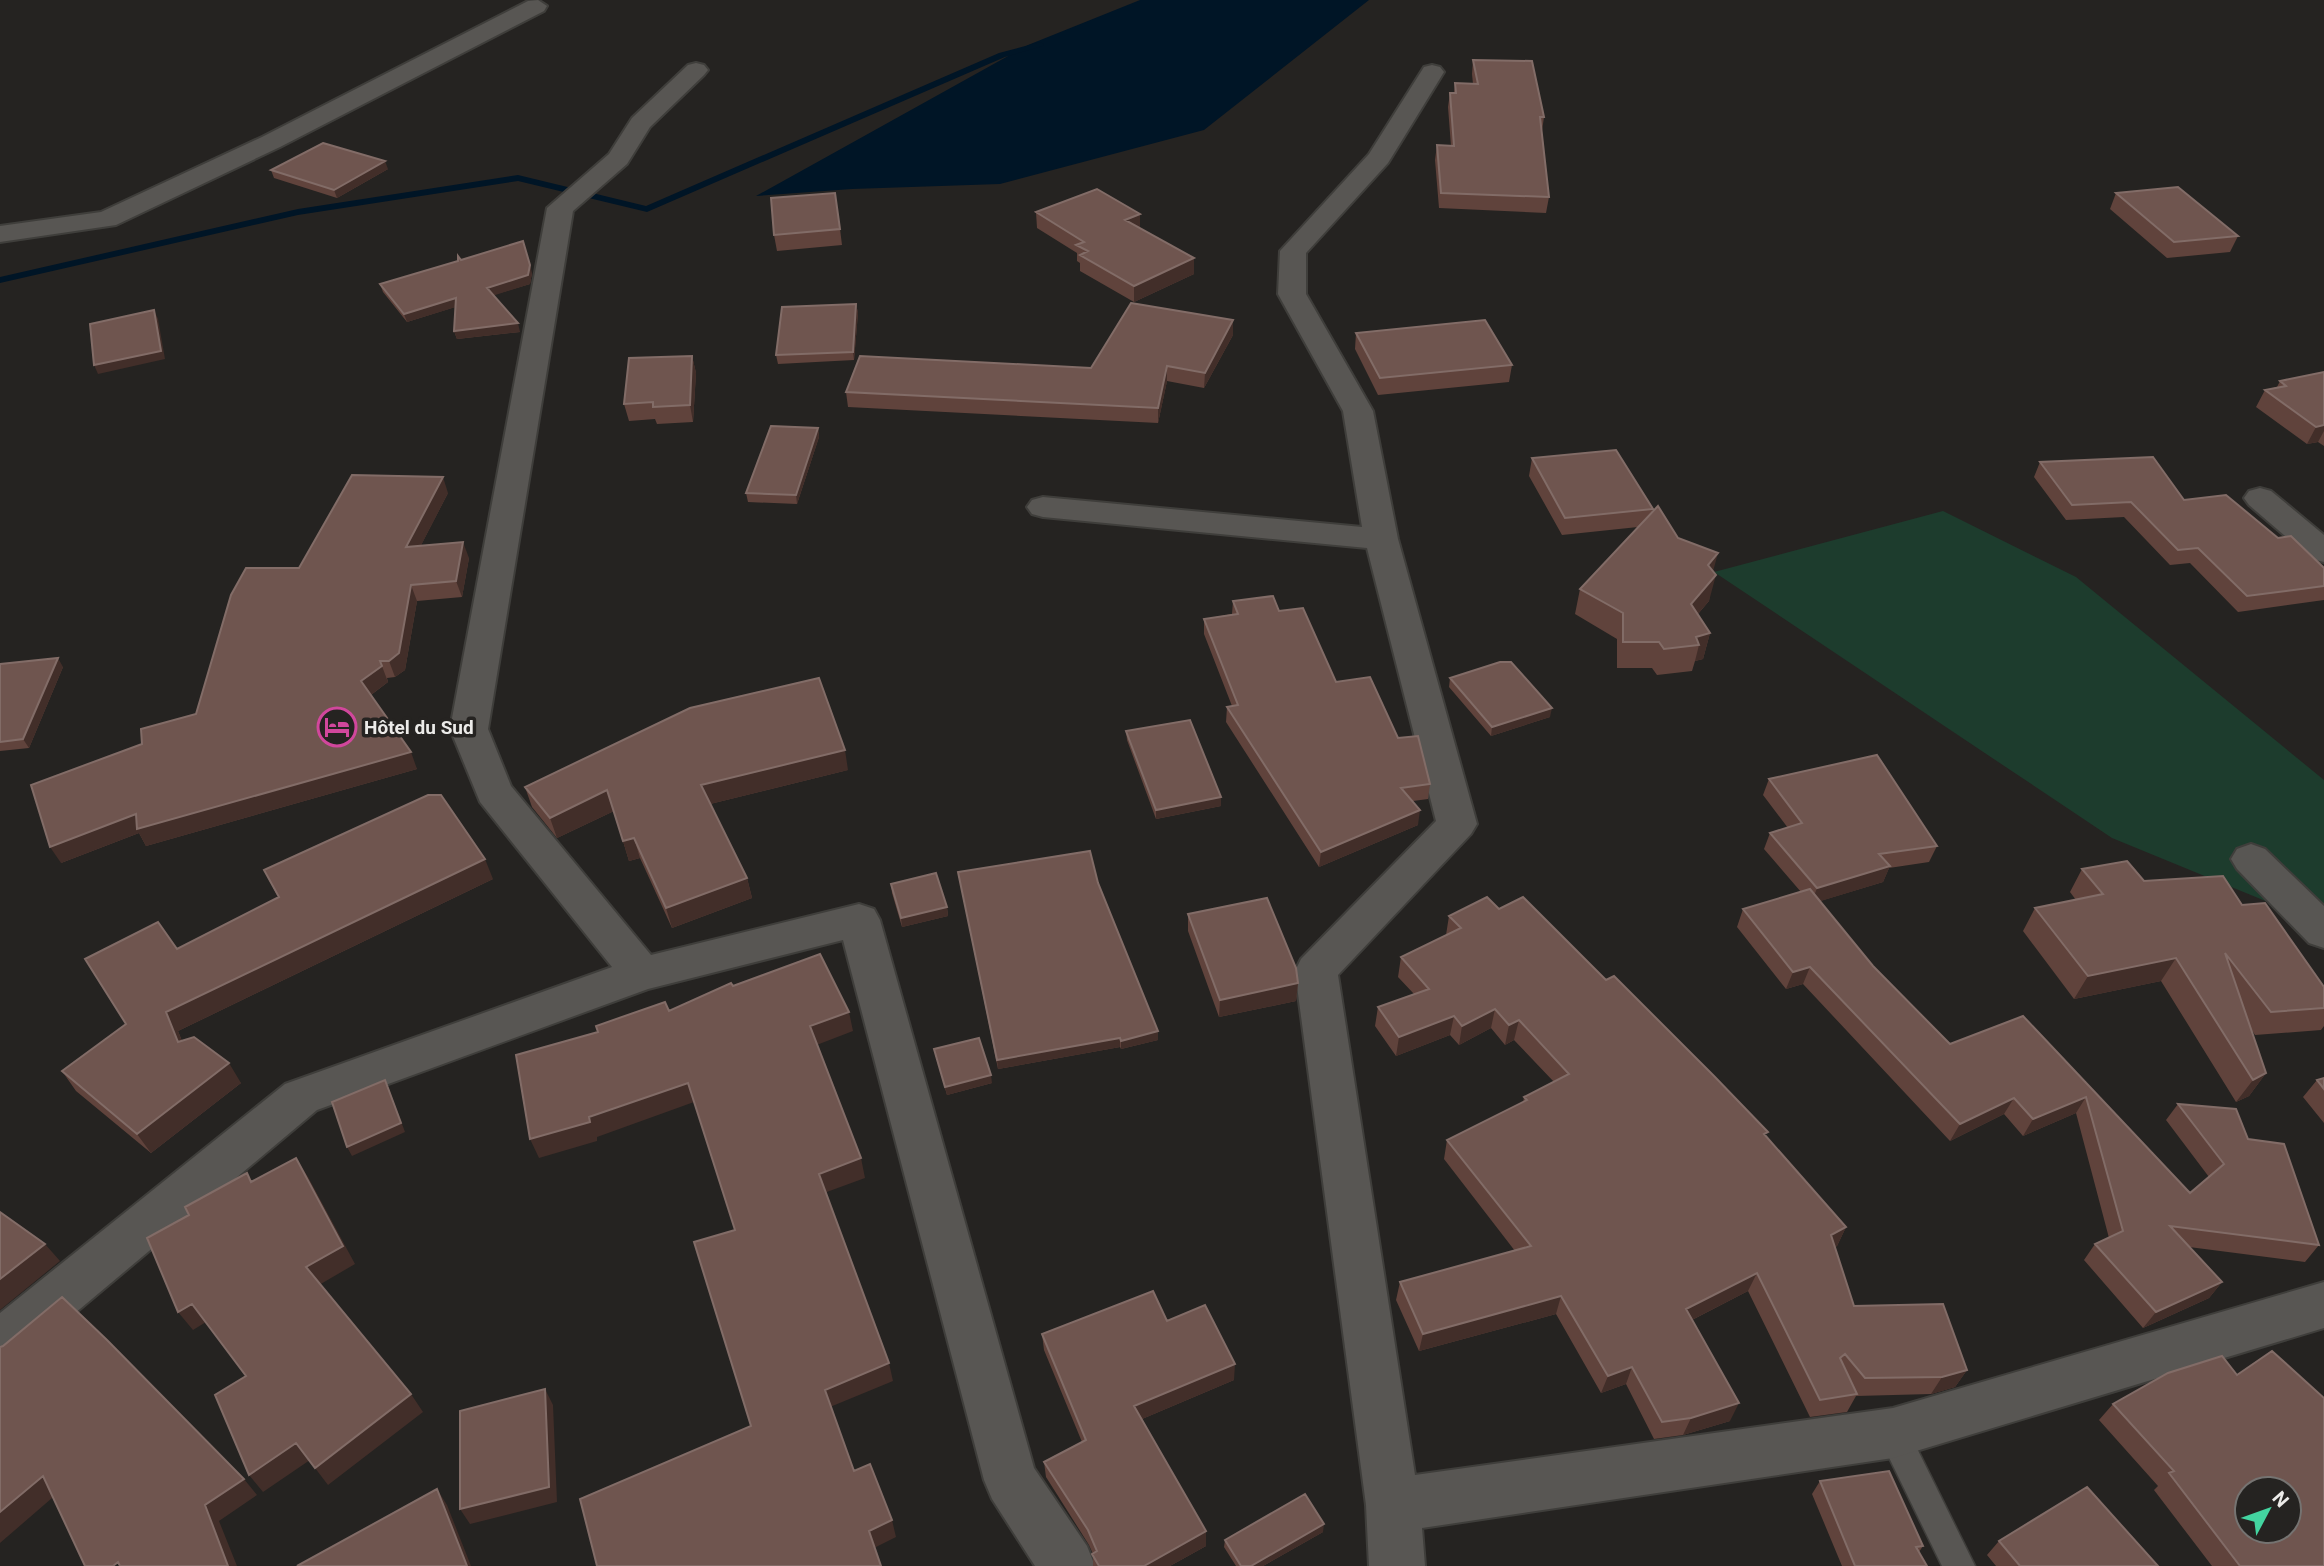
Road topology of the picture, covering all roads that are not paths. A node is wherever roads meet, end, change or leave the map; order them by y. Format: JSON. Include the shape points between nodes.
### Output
{"nodes":[{"id":1,"x":536,"y":6,"type":"dead end"},
{"id":2,"x":696,"y":70,"type":"dead end"},
{"id":3,"x":1432,"y":72,"type":"dead end"},
{"id":4,"x":0,"y":234,"type":"edge"},
{"id":5,"x":2260,"y":498,"type":"dead end"},
{"id":6,"x":1043,"y":507,"type":"dead end"},
{"id":7,"x":1381,"y":540,"type":"junction"},
{"id":8,"x":2324,"y":552,"type":"edge"},
{"id":9,"x":2252,"y":859,"type":"dead end"},
{"id":10,"x":2324,"y":932,"type":"edge"},
{"id":11,"x":642,"y":974,"type":"junction"},
{"id":12,"x":2324,"y":1305,"type":"edge"},
{"id":13,"x":0,"y":1344,"type":"edge"},
{"id":14,"x":1893,"y":1433,"type":"junction"},
{"id":15,"x":1393,"y":1505,"type":"junction"},
{"id":16,"x":1067,"y":1566,"type":"edge"},
{"id":17,"x":1397,"y":1566,"type":"edge"},
{"id":18,"x":1959,"y":1566,"type":"edge"}],
"edges":[{"from":1,"to":4,"type":"street","via":[[271,142],[107,219]]},
{"from":2,"to":11,"type":"street","via":[[640,123],[618,159],[560,208],[469,729],[494,792]]},
{"from":3,"to":7,"type":"street","via":[[1379,158],[1293,251],[1290,275],[1292,294],[1358,411]]},
{"from":5,"to":8,"type":"street"},
{"from":6,"to":7,"type":"street"},
{"from":7,"to":15,"type":"street","via":[[1457,824],[1316,971]]},
{"from":9,"to":10,"type":"street"},
{"from":11,"to":13,"type":"street","via":[[301,1097]]},
{"from":11,"to":16,"type":"street","via":[[859,920],[1011,1480]]},
{"from":12,"to":14,"type":"street"},
{"from":14,"to":15,"type":"street"},
{"from":14,"to":18,"type":"lane"},
{"from":15,"to":17,"type":"street"}]}
